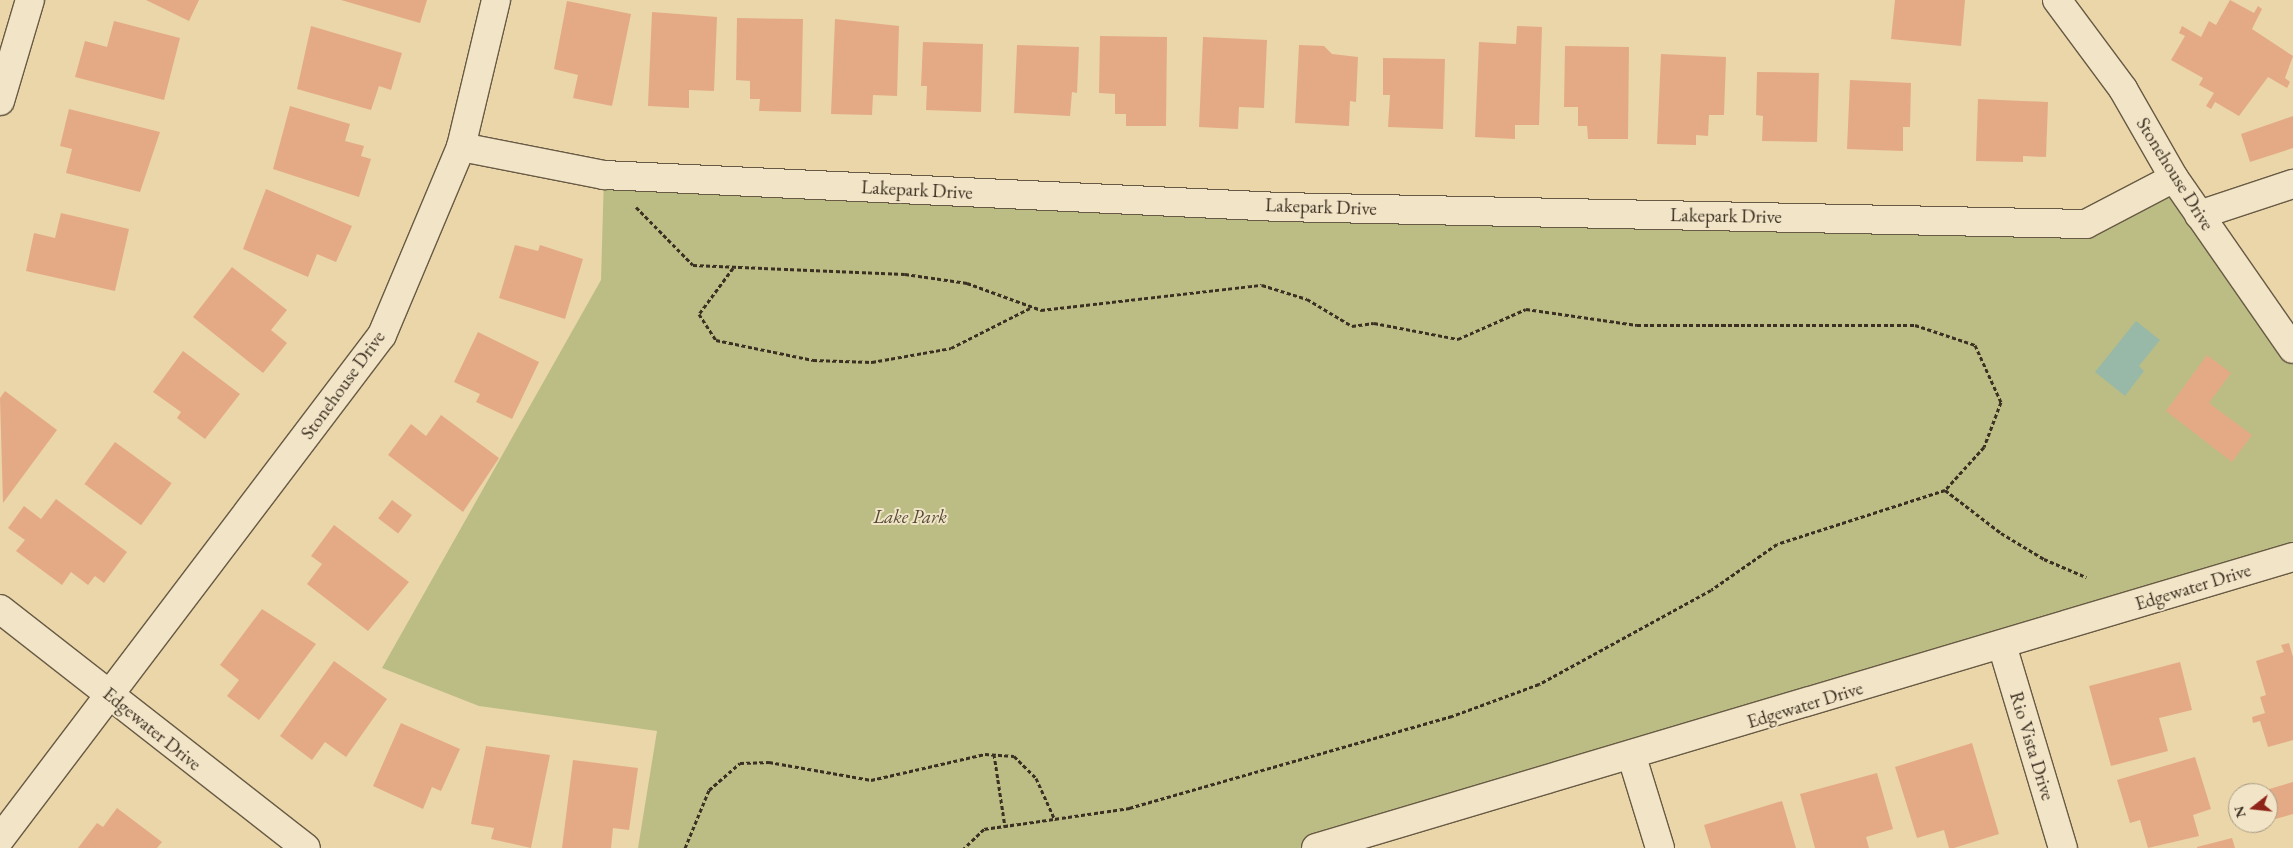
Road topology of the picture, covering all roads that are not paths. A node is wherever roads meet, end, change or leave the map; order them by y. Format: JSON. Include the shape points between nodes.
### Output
{"nodes":[{"id":1,"x":30,"y":0,"type":"edge"},
{"id":2,"x":496,"y":0,"type":"edge"},
{"id":3,"x":2057,"y":0,"type":"edge"},
{"id":4,"x":0,"y":101,"type":"edge"},
{"id":5,"x":461,"y":147,"type":"junction"},
{"id":6,"x":2174,"y":178,"type":"junction"},
{"id":7,"x":2293,"y":184,"type":"edge"},
{"id":8,"x":2199,"y":215,"type":"junction"},
{"id":9,"x":2293,"y":350,"type":"edge"},
{"id":10,"x":2293,"y":557,"type":"edge"},
{"id":11,"x":0,"y":609,"type":"edge"},
{"id":12,"x":2002,"y":645,"type":"junction"},
{"id":13,"x":111,"y":696,"type":"junction"},
{"id":14,"x":1632,"y":757,"type":"junction"},
{"id":15,"x":0,"y":839,"type":"edge"},
{"id":16,"x":306,"y":848,"type":"edge"},
{"id":17,"x":1316,"y":848,"type":"edge"},
{"id":18,"x":1660,"y":848,"type":"edge"},
{"id":19,"x":2063,"y":848,"type":"edge"}],
"edges":[{"from":1,"to":4,"type":"street"},
{"from":2,"to":5,"type":"street","name":"Stonehouse Drive"},
{"from":3,"to":6,"type":"street","name":"Stonehouse Drive","via":[[2124,89]]},
{"from":5,"to":6,"type":"street","name":"Lakepark Drive","via":[[604,175],[1280,207],[2086,224]]},
{"from":5,"to":13,"type":"street","name":"Stonehouse Drive","via":[[382,335]]},
{"from":6,"to":8,"type":"street","name":"Stonehouse Drive"},
{"from":7,"to":8,"type":"street"},
{"from":8,"to":9,"type":"street","name":"Stonehouse Drive"},
{"from":10,"to":12,"type":"street","name":"Edgewater Drive"},
{"from":11,"to":13,"type":"street","name":"Edgewater Drive"},
{"from":12,"to":14,"type":"street","name":"Edgewater Drive"},
{"from":12,"to":19,"type":"street","name":"Rio Vista Drive"},
{"from":13,"to":15,"type":"street","name":"Stonehouse Drive"},
{"from":13,"to":16,"type":"street","name":"Edgewater Drive"},
{"from":14,"to":17,"type":"street","name":"Edgewater Drive"},
{"from":14,"to":18,"type":"street"}]}
